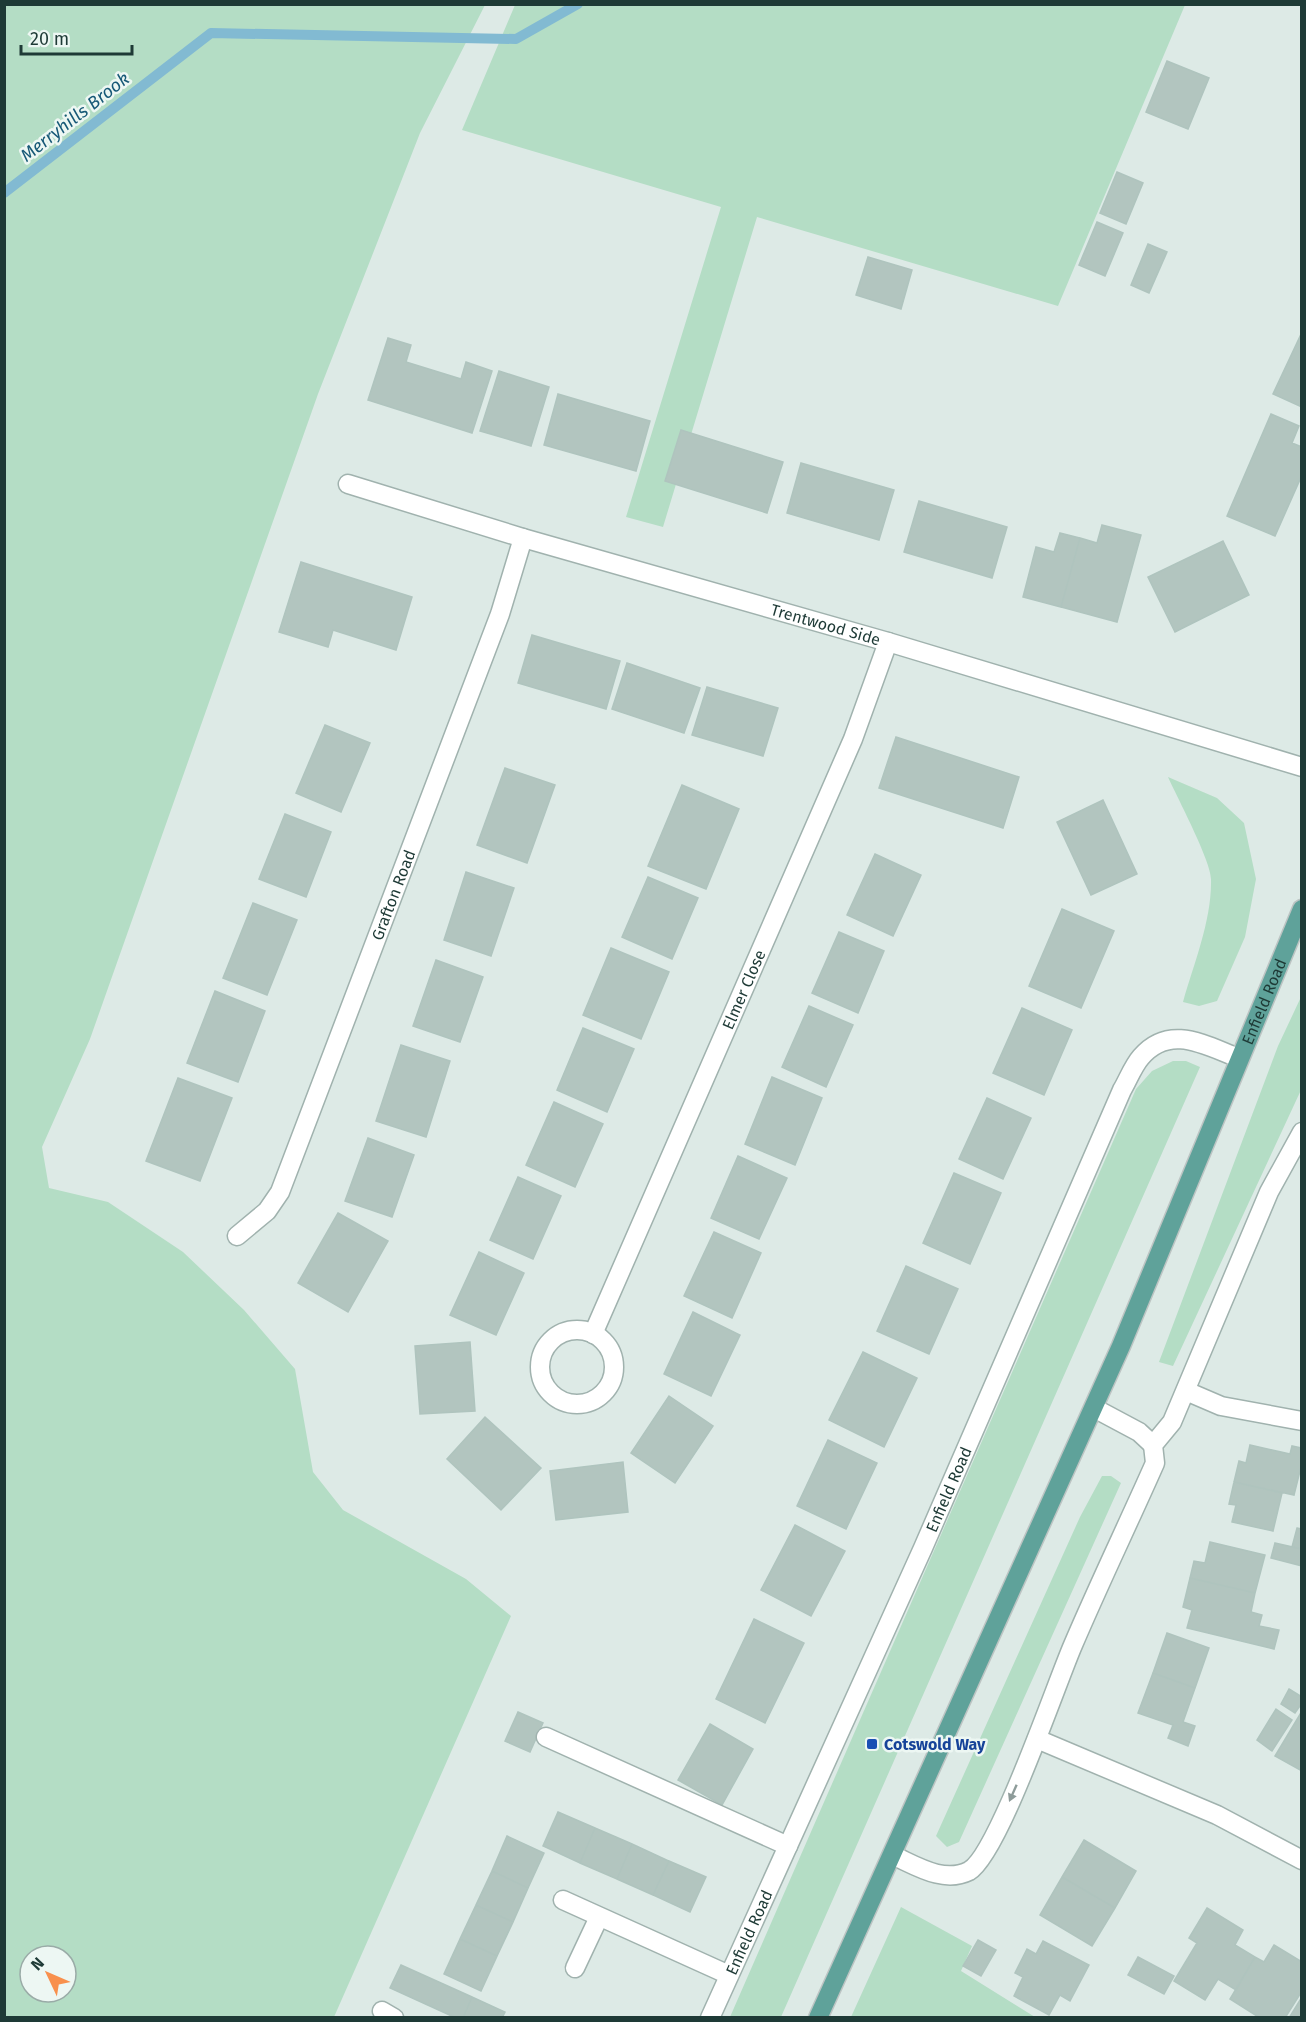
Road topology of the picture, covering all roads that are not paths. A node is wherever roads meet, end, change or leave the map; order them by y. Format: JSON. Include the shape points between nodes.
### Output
{"nodes":[{"id":1,"x":348,"y":484,"type":"dead end"},
{"id":2,"x":523,"y":538,"type":"junction"},
{"id":3,"x":888,"y":642,"type":"junction"},
{"id":4,"x":1302,"y":767,"type":"edge"},
{"id":5,"x":1302,"y":909,"type":"edge"},
{"id":6,"x":1239,"y":1059,"type":"junction"},
{"id":7,"x":1302,"y":1132,"type":"edge"},
{"id":8,"x":237,"y":1236,"type":"dead end"},
{"id":9,"x":593,"y":1334,"type":"junction"},
{"id":10,"x":1186,"y":1391,"type":"junction"},
{"id":11,"x":1094,"y":1408,"type":"junction"},
{"id":12,"x":1302,"y":1421,"type":"edge"},
{"id":13,"x":1153,"y":1445,"type":"junction"},
{"id":14,"x":546,"y":1737,"type":"dead end"},
{"id":15,"x":1037,"y":1739,"type":"junction"},
{"id":16,"x":788,"y":1846,"type":"junction"},
{"id":17,"x":892,"y":1855,"type":"junction"},
{"id":18,"x":1302,"y":1860,"type":"edge"},
{"id":19,"x":563,"y":1900,"type":"dead end"},
{"id":20,"x":599,"y":1917,"type":"junction"},
{"id":21,"x":575,"y":1968,"type":"dead end"},
{"id":22,"x":729,"y":1975,"type":"junction"},
{"id":23,"x":710,"y":2018,"type":"edge"},
{"id":24,"x":818,"y":2018,"type":"edge"}],
"edges":[{"from":1,"to":2,"type":"street","name":"Trentwood Side"},
{"from":2,"to":3,"type":"street","name":"Trentwood Side"},
{"from":2,"to":8,"type":"street","name":"Grafton Road","via":[[500,614],[280,1192],[261,1218]]},
{"from":3,"to":4,"type":"street","name":"Trentwood Side"},
{"from":3,"to":9,"type":"street","name":"Elmer Close","via":[[853,739]]},
{"from":5,"to":6,"type":"main road","name":"Enfield Road"},
{"from":6,"to":11,"type":"main road","name":"Enfield Road"},
{"from":6,"to":16,"type":"street","name":"Enfield Road","via":[[1185,1038],[1165,1041],[1141,1057],[1122,1090],[928,1537]]},
{"from":7,"to":10,"type":"street","via":[[1269,1192]]},
{"from":9,"to":9,"type":"street","via":[[581,1330],[558,1336],[543,1355],[540,1367],[548,1389],[567,1403],[591,1401],[609,1385],[614,1362],[610,1350]]},
{"from":10,"to":12,"type":"street","via":[[1221,1406]]},
{"from":10,"to":13,"type":"street","via":[[1173,1422]]},
{"from":11,"to":13,"type":"street","via":[[1139,1432]]},
{"from":11,"to":17,"type":"main road","name":"Enfield Road"},
{"from":13,"to":15,"type":"street","via":[[1155,1463],[1072,1646]]},
{"from":14,"to":16,"type":"street"},
{"from":15,"to":17,"type":"street","one_way":true,"via":[[991,1844],[969,1870],[943,1876]]},
{"from":15,"to":18,"type":"street","via":[[1217,1815]]},
{"from":16,"to":22,"type":"street","name":"Enfield Road"},
{"from":17,"to":24,"type":"main road","name":"Enfield Road"},
{"from":19,"to":20,"type":"street"},
{"from":20,"to":21,"type":"street"},
{"from":20,"to":22,"type":"street"},
{"from":22,"to":23,"type":"street","name":"Enfield Road"}]}
